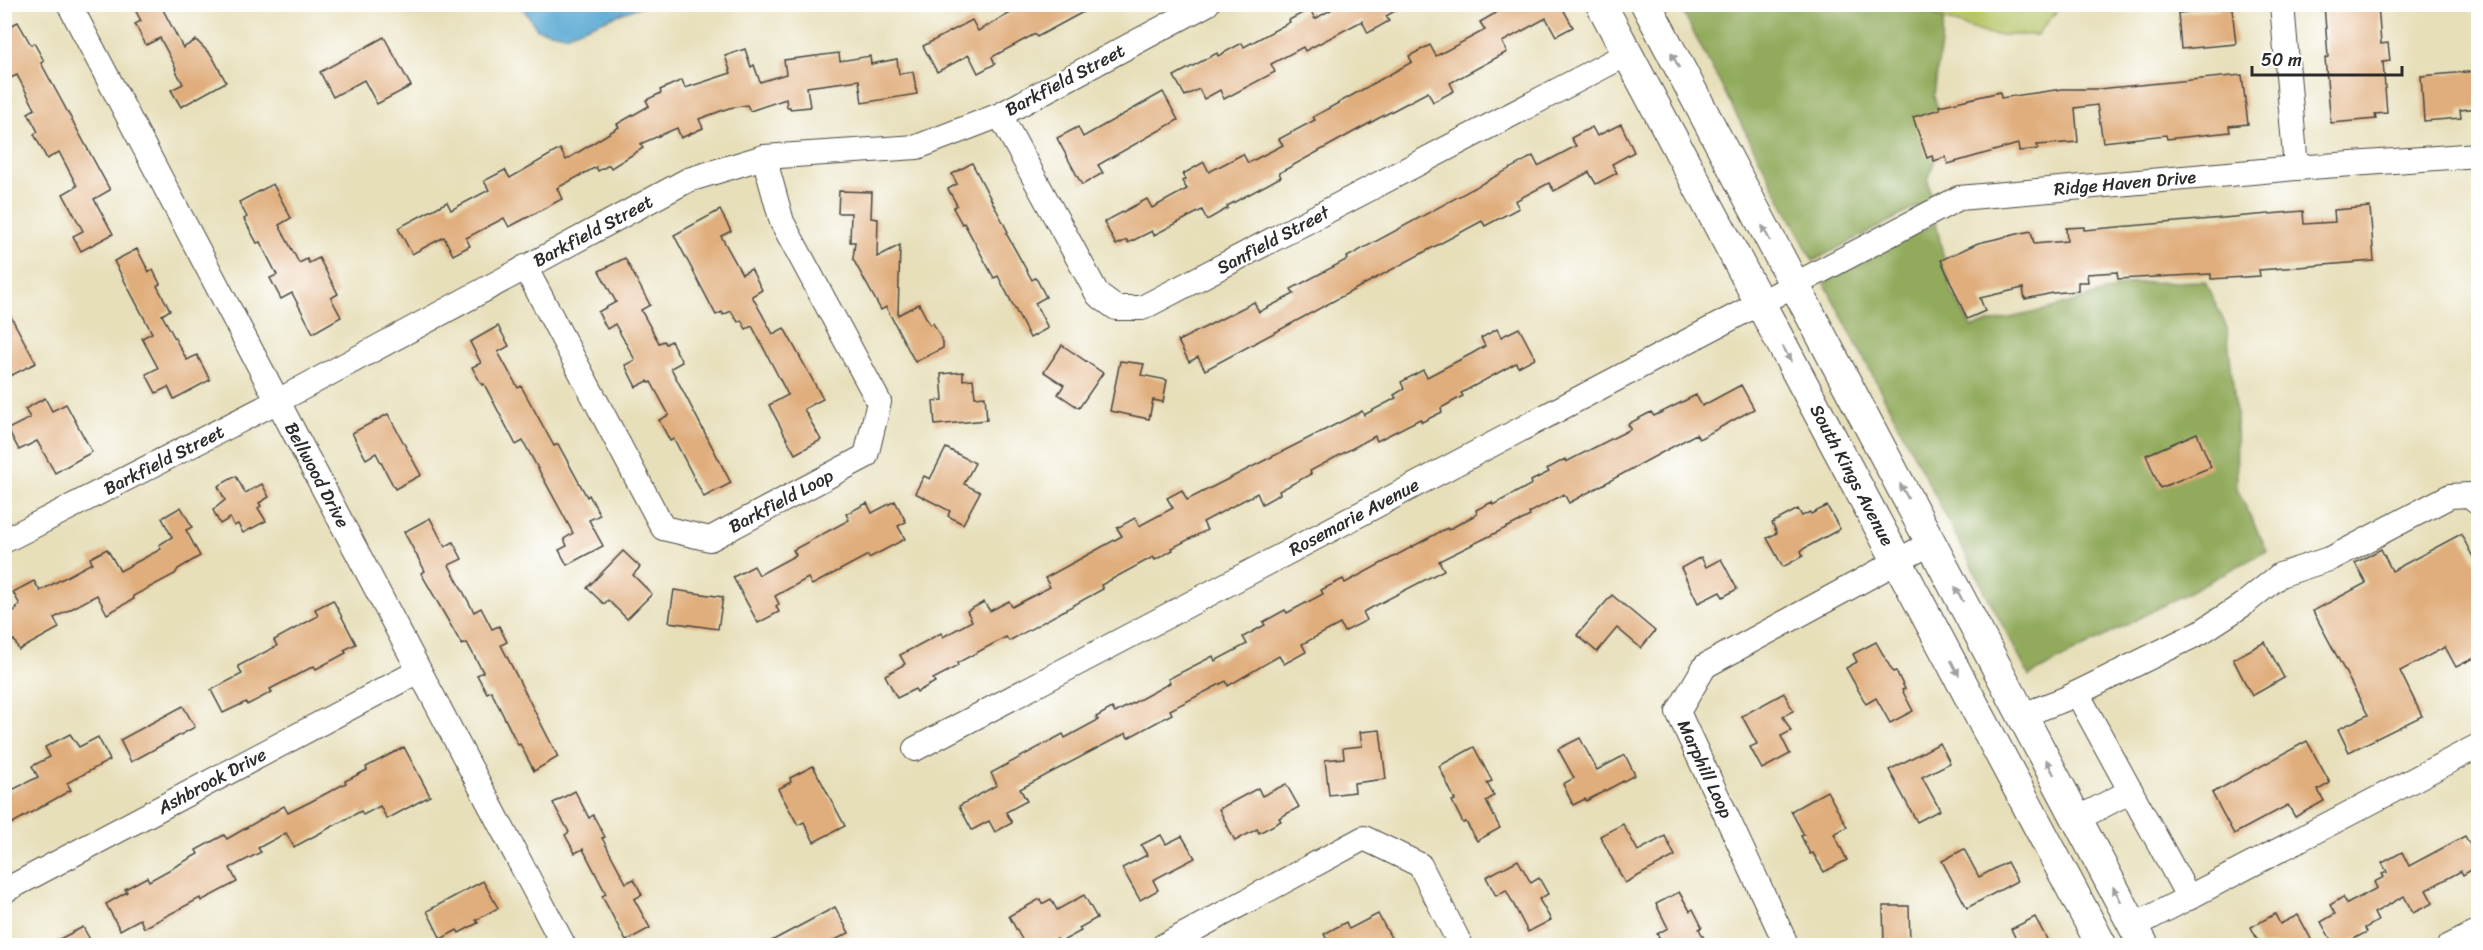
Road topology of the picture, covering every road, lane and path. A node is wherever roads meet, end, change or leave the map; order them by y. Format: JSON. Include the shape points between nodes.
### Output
{"nodes":[{"id":1,"x":69,"y":4,"type":"edge"},
{"id":2,"x":1208,"y":4,"type":"edge"},
{"id":3,"x":1601,"y":4,"type":"edge"},
{"id":4,"x":1646,"y":4,"type":"edge"},
{"id":5,"x":2282,"y":4,"type":"edge"},
{"id":6,"x":1627,"y":54,"type":"junction"},
{"id":7,"x":1000,"y":115,"type":"junction"},
{"id":8,"x":2478,"y":155,"type":"edge"},
{"id":9,"x":764,"y":157,"type":"junction"},
{"id":10,"x":2296,"y":168,"type":"junction"},
{"id":11,"x":525,"y":267,"type":"junction"},
{"id":12,"x":1793,"y":285,"type":"junction"},
{"id":13,"x":1760,"y":302,"type":"junction"},
{"id":14,"x":278,"y":401,"type":"junction"},
{"id":15,"x":2478,"y":502,"type":"edge"},
{"id":16,"x":6,"y":536,"type":"edge"},
{"id":17,"x":1931,"y":543,"type":"junction"},
{"id":18,"x":1898,"y":561,"type":"junction"},
{"id":19,"x":419,"y":671,"type":"junction"},
{"id":20,"x":2077,"y":693,"type":"junction"},
{"id":21,"x":2023,"y":715,"type":"junction"},
{"id":22,"x":2478,"y":746,"type":"edge"},
{"id":23,"x":915,"y":749,"type":"dead end"},
{"id":24,"x":2131,"y":792,"type":"junction"},
{"id":25,"x":2076,"y":819,"type":"junction"},
{"id":26,"x":2043,"y":836,"type":"junction"},
{"id":27,"x":4,"y":891,"type":"edge"},
{"id":28,"x":2189,"y":898,"type":"junction"},
{"id":29,"x":2478,"y":932,"type":"edge"},
{"id":30,"x":2139,"y":936,"type":"edge"},
{"id":31,"x":558,"y":943,"type":"edge"},
{"id":32,"x":1163,"y":945,"type":"edge"},
{"id":33,"x":1461,"y":945,"type":"edge"},
{"id":34,"x":1787,"y":945,"type":"edge"},
{"id":35,"x":2102,"y":945,"type":"edge"},
{"id":36,"x":2452,"y":945,"type":"edge"}],
"edges":[{"from":1,"to":14,"type":"street","name":"Bellwood Drive"},
{"from":2,"to":7,"type":"street","name":"Barkfield Street"},
{"from":3,"to":6,"type":"main road","name":"South Kings Avenue"},
{"from":12,"to":4,"type":"main road","name":"South Kings Avenue","one_way":true},
{"from":5,"to":10,"type":"street"},
{"from":6,"to":7,"type":"street","name":"Sanfield Street","via":[[1142,308],[1116,308],[1098,295]]},
{"from":6,"to":13,"type":"main road","name":"South Kings Avenue"},
{"from":7,"to":9,"type":"street","name":"Barkfield Street","via":[[917,147]]},
{"from":8,"to":10,"type":"street","name":"Ridge Haven Drive"},
{"from":9,"to":11,"type":"street","name":"Barkfield Street","via":[[688,180]]},
{"from":9,"to":11,"type":"street","name":"Barkfield Loop","via":[[783,222],[879,402],[866,456],[710,539],[663,528]]},
{"from":10,"to":12,"type":"street","name":"Ridge Haven Drive","via":[[1959,198]]},
{"from":11,"to":14,"type":"street","name":"Barkfield Street"},
{"from":12,"to":13,"type":"street","name":"Rosemarie Avenue"},
{"from":17,"to":12,"type":"main road","name":"South Kings Avenue","one_way":true},
{"from":13,"to":18,"type":"main road","name":"South Kings Avenue","one_way":true},
{"from":13,"to":23,"type":"street","name":"Rosemarie Avenue"},
{"from":14,"to":16,"type":"street","name":"Barkfield Street"},
{"from":14,"to":19,"type":"street","name":"Bellwood Drive"},
{"from":15,"to":20,"type":"street","via":[[2469,495],[2450,496],[2332,558],[2280,574],[2201,632]]},
{"from":17,"to":18,"type":"street","name":"Marphill Loop"},
{"from":21,"to":17,"type":"main road","name":"South Kings Avenue","one_way":true},
{"from":18,"to":26,"type":"main road","name":"South Kings Avenue","one_way":true},
{"from":18,"to":34,"type":"street","name":"Marphill Loop","via":[[1705,666],[1678,712]]},
{"from":19,"to":27,"type":"street","name":"Ashbrook Drive"},
{"from":19,"to":31,"type":"street","name":"Bellwood Drive"},
{"from":20,"to":21,"type":"street"},
{"from":20,"to":24,"type":"street"},
{"from":25,"to":21,"type":"main road","name":"South Kings Avenue","one_way":true},
{"from":22,"to":28,"type":"street"},
{"from":24,"to":25,"type":"street"},
{"from":24,"to":28,"type":"street"},
{"from":25,"to":26,"type":"main road"},
{"from":30,"to":25,"type":"main road","name":"South Kings Avenue","one_way":true},
{"from":26,"to":35,"type":"main road","name":"South Kings Avenue"},
{"from":28,"to":30,"type":"street"},
{"from":29,"to":36,"type":"street"},
{"from":32,"to":33,"type":"street","via":[[1364,838],[1420,865]]}]}
